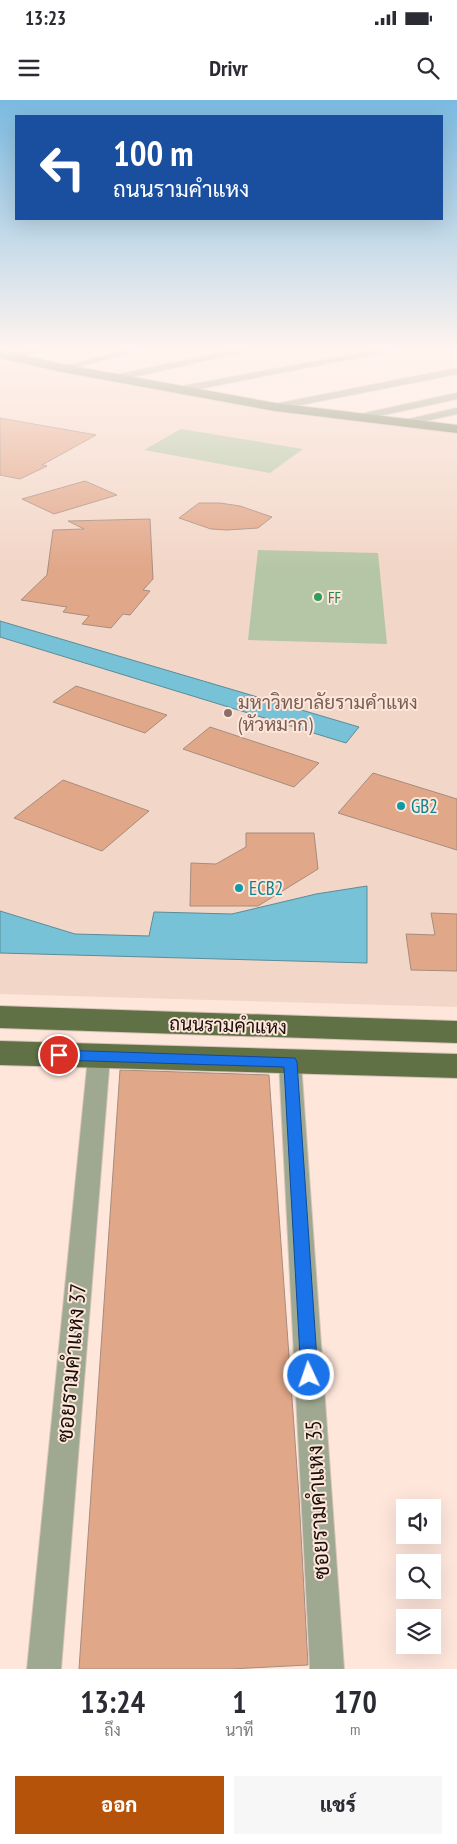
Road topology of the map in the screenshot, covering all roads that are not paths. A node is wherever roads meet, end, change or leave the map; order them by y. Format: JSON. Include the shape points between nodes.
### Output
{"nodes":[{"id":1,"x":397,"y":422,"type":"edge"},
{"id":2,"x":407,"y":422,"type":"edge"},
{"id":3,"x":404,"y":423,"type":"junction"},
{"id":4,"x":457,"y":429,"type":"edge"},
{"id":5,"x":0,"y":1004,"type":"edge"},
{"id":6,"x":0,"y":1017,"type":"edge"},
{"id":7,"x":457,"y":1019,"type":"edge"},
{"id":8,"x":457,"y":1032,"type":"edge"},
{"id":9,"x":0,"y":1036,"type":"edge"},
{"id":10,"x":457,"y":1051,"type":"edge"},
{"id":11,"x":0,"y":1053,"type":"edge"},
{"id":12,"x":99,"y":1057,"type":"junction"},
{"id":13,"x":290,"y":1062,"type":"junction"},
{"id":14,"x":457,"y":1066,"type":"edge"},
{"id":15,"x":44,"y":1669,"type":"edge"},
{"id":16,"x":327,"y":1669,"type":"edge"}],
"edges":[{"from":1,"to":3,"type":"main road"},
{"from":2,"to":3,"type":"street"},
{"from":3,"to":4,"type":"main road"},
{"from":5,"to":7,"type":"main road","name":"ถนนรามคำแหง"},
{"from":6,"to":8,"type":"main road","name":"ถนนรามคำแหง"},
{"from":9,"to":10,"type":"main road","name":"ถนนรามคำแหง"},
{"from":11,"to":12,"type":"main road","name":"ถนนรามคำแหง"},
{"from":12,"to":13,"type":"main road","name":"ถนนรามคำแหง"},
{"from":12,"to":15,"type":"street","name":"ซอยรามคำแหง 37"},
{"from":13,"to":14,"type":"main road","name":"ถนนรามคำแหง"},
{"from":13,"to":16,"type":"street","name":"ซอยรามคำแหง 35"}]}
